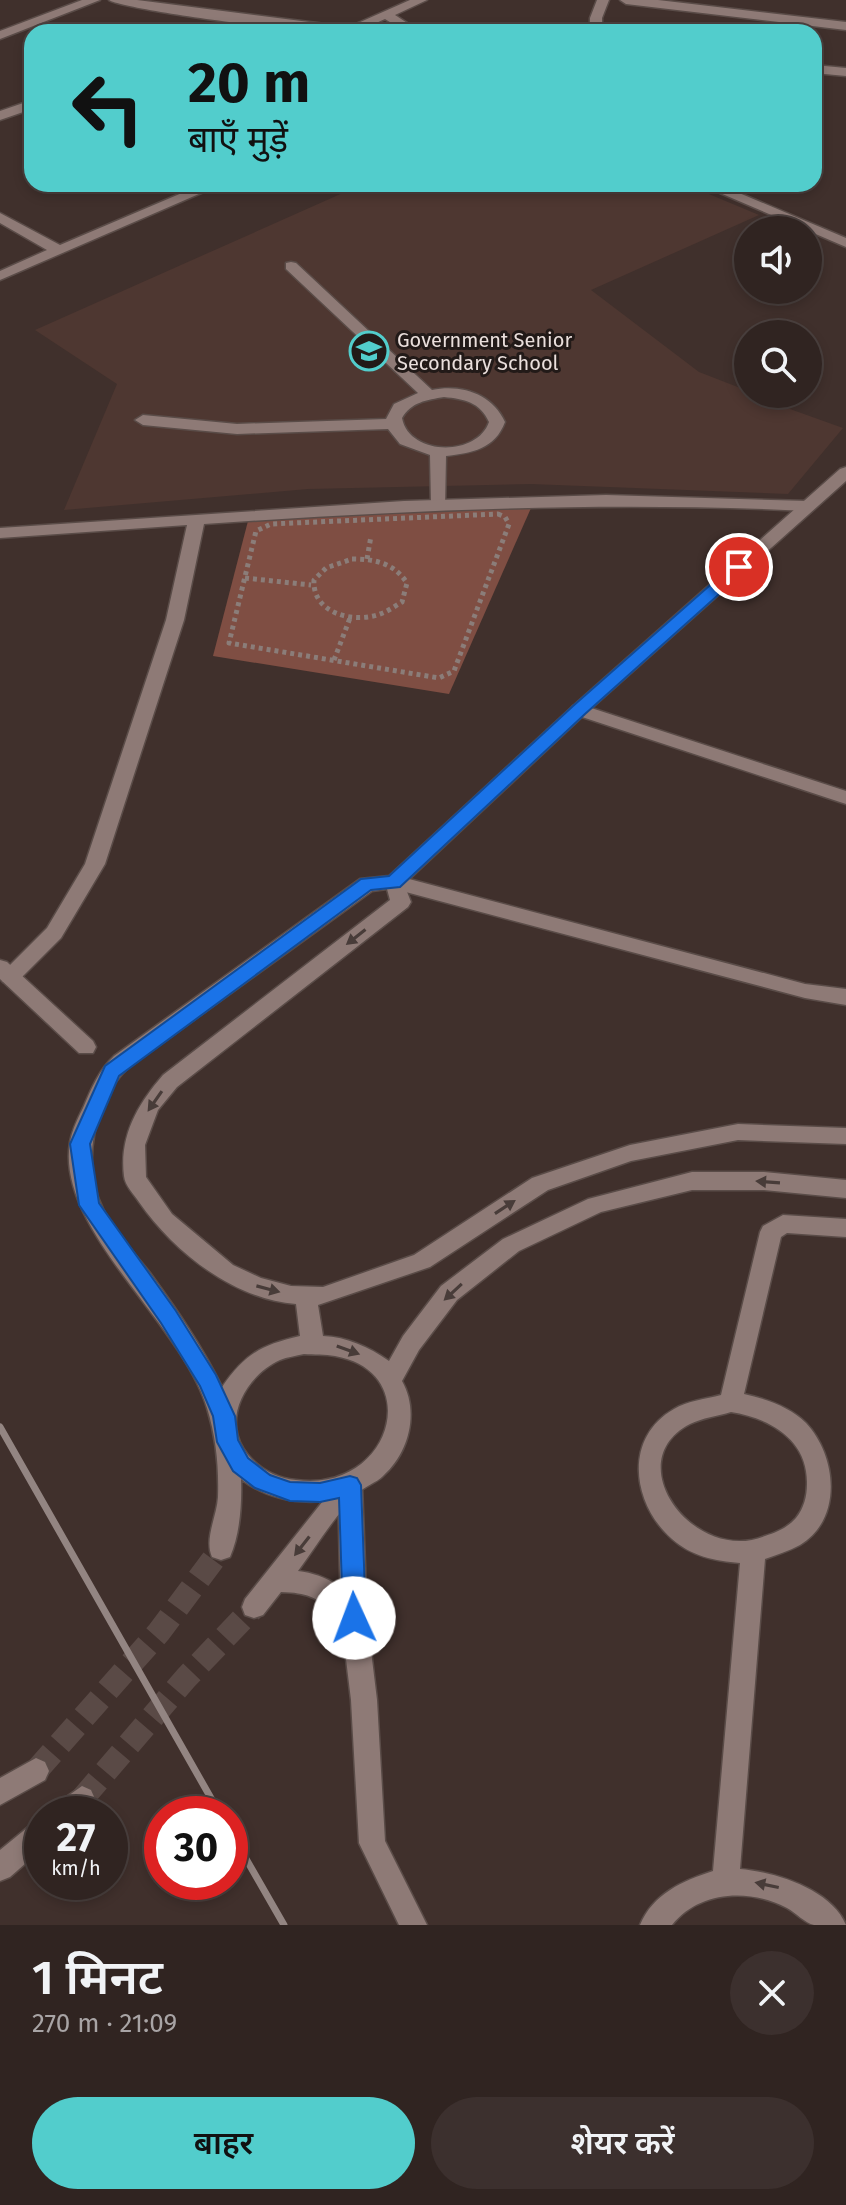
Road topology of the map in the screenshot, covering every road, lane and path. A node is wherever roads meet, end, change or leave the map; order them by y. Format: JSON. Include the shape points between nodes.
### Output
{"nodes":[{"id":1,"x":94,"y":0,"type":"edge"},
{"id":2,"x":115,"y":0,"type":"edge"},
{"id":3,"x":421,"y":0,"type":"edge"},
{"id":4,"x":603,"y":0,"type":"edge"},
{"id":5,"x":626,"y":0,"type":"edge"},
{"id":6,"x":385,"y":14,"type":"junction"},
{"id":7,"x":30,"y":24,"type":"edge"},
{"id":8,"x":286,"y":24,"type":"edge"},
{"id":9,"x":361,"y":24,"type":"edge"},
{"id":10,"x":402,"y":24,"type":"edge"},
{"id":11,"x":596,"y":24,"type":"edge"},
{"id":12,"x":845,"y":24,"type":"edge"},
{"id":13,"x":24,"y":26,"type":"edge"},
{"id":14,"x":0,"y":35,"type":"edge"},
{"id":15,"x":822,"y":70,"type":"edge"},
{"id":16,"x":846,"y":72,"type":"edge"},
{"id":17,"x":24,"y":107,"type":"edge"},
{"id":18,"x":0,"y":116,"type":"edge"},
{"id":19,"x":196,"y":192,"type":"edge"},
{"id":20,"x":725,"y":192,"type":"edge"},
{"id":21,"x":0,"y":217,"type":"edge"},
{"id":22,"x":846,"y":243,"type":"edge"},
{"id":23,"x":59,"y":251,"type":"junction"},
{"id":24,"x":291,"y":266,"type":"dead end"},
{"id":25,"x":0,"y":276,"type":"edge"},
{"id":26,"x":428,"y":394,"type":"junction"},
{"id":27,"x":143,"y":420,"type":"dead end"},
{"id":28,"x":392,"y":424,"type":"junction"},
{"id":29,"x":438,"y":452,"type":"junction"},
{"id":30,"x":846,"y":472,"type":"edge"},
{"id":31,"x":439,"y":504,"type":"junction"},
{"id":32,"x":808,"y":506,"type":"junction"},
{"id":33,"x":196,"y":520,"type":"junction"},
{"id":34,"x":0,"y":533,"type":"edge"},
{"id":35,"x":245,"y":578,"type":"junction"},
{"id":36,"x":311,"y":585,"type":"junction"},
{"id":37,"x":350,"y":618,"type":"junction"},
{"id":38,"x":334,"y":660,"type":"junction"},
{"id":39,"x":579,"y":710,"type":"junction"},
{"id":40,"x":846,"y":798,"type":"edge"},
{"id":41,"x":394,"y":882,"type":"junction"},
{"id":42,"x":5,"y":972,"type":"edge"},
{"id":43,"x":846,"y":997,"type":"edge"},
{"id":44,"x":86,"y":1047,"type":"dead end"},
{"id":45,"x":846,"y":1136,"type":"edge"},
{"id":46,"x":846,"y":1189,"type":"edge"},
{"id":47,"x":846,"y":1228,"type":"edge"},
{"id":48,"x":306,"y":1296,"type":"junction"},
{"id":49,"x":312,"y":1343,"type":"junction"},
{"id":50,"x":390,"y":1381,"type":"junction"},
{"id":51,"x":731,"y":1402,"type":"junction"},
{"id":52,"x":224,"y":1416,"type":"junction"},
{"id":53,"x":227,"y":1442,"type":"junction"},
{"id":54,"x":350,"y":1485,"type":"junction"},
{"id":55,"x":221,"y":1549,"type":"tunnel mouth"},
{"id":56,"x":753,"y":1553,"type":"junction"},
{"id":57,"x":275,"y":1581,"type":"junction"},
{"id":58,"x":254,"y":1607,"type":"tunnel mouth"},
{"id":59,"x":354,"y":1618,"type":"junction"},
{"id":60,"x":36,"y":1771,"type":"tunnel mouth"},
{"id":61,"x":0,"y":1792,"type":"edge"},
{"id":62,"x":24,"y":1847,"type":"edge"},
{"id":63,"x":0,"y":1868,"type":"edge"},
{"id":64,"x":725,"y":1884,"type":"junction"},
{"id":65,"x":413,"y":1925,"type":"edge"},
{"id":66,"x":654,"y":1925,"type":"edge"},
{"id":67,"x":832,"y":1925,"type":"edge"}],
"edges":[{"from":1,"to":7,"type":"street"},
{"from":2,"to":8,"type":"street"},
{"from":3,"to":6,"type":"street"},
{"from":4,"to":11,"type":"street"},
{"from":5,"to":12,"type":"street"},
{"from":6,"to":9,"type":"street"},
{"from":6,"to":10,"type":"street"},
{"from":13,"to":14,"type":"street"},
{"from":15,"to":16,"type":"street"},
{"from":17,"to":18,"type":"street"},
{"from":19,"to":23,"type":"street"},
{"from":20,"to":22,"type":"street"},
{"from":21,"to":23,"type":"street"},
{"from":23,"to":25,"type":"street"},
{"from":24,"to":26,"type":"street"},
{"from":26,"to":28,"type":"street","via":[[402,405]]},
{"from":26,"to":29,"type":"street","via":[[475,397],[497,422],[487,440]]},
{"from":27,"to":28,"type":"street","via":[[237,429]]},
{"from":28,"to":29,"type":"street","via":[[407,443]]},
{"from":29,"to":31,"type":"street"},
{"from":30,"to":32,"type":"street"},
{"from":31,"to":32,"type":"street","via":[[717,500]]},
{"from":31,"to":33,"type":"street"},
{"from":32,"to":39,"type":"street"},
{"from":33,"to":34,"type":"street"},
{"from":33,"to":42,"type":"street","via":[[175,620],[95,864],[54,933]]},
{"from":35,"to":36,"type":"path"},
{"from":35,"to":38,"type":"path","via":[[229,643]]},
{"from":35,"to":38,"type":"path","via":[[256,531],[271,524],[505,517],[509,524],[454,671],[439,678]]},
{"from":36,"to":37,"type":"path","via":[[318,605]]},
{"from":36,"to":37,"type":"path","via":[[325,567],[352,559],[381,562],[402,574],[407,583],[402,602],[377,617]]},
{"from":37,"to":38,"type":"path"},
{"from":39,"to":40,"type":"street"},
{"from":39,"to":41,"type":"street"},
{"from":41,"to":43,"type":"street","via":[[805,991]]},
{"from":41,"to":48,"type":"street","one_way":true,"via":[[401,902],[170,1081],[149,1106],[134,1145],[135,1179],[164,1220],[225,1271],[256,1286]]},
{"from":41,"to":52,"type":"street","via":[[367,884],[112,1071],[80,1144],[89,1205],[169,1317]]},
{"from":42,"to":44,"type":"street"},
{"from":48,"to":45,"type":"street","one_way":true,"via":[[323,1296],[422,1261],[540,1184],[630,1153],[738,1132]]},
{"from":46,"to":50,"type":"street","one_way":true,"via":[[692,1181],[596,1205],[511,1245],[449,1293]]},
{"from":47,"to":51,"type":"street","via":[[783,1224],[771,1232]]},
{"from":48,"to":49,"type":"street"},
{"from":49,"to":50,"type":"street","one_way":true,"via":[[350,1348]]},
{"from":49,"to":52,"type":"street","via":[[268,1354],[246,1370],[231,1392]]},
{"from":50,"to":54,"type":"street","via":[[400,1403],[399,1427],[373,1471]]},
{"from":51,"to":56,"type":"street","via":[[784,1419],[817,1460],[821,1485],[816,1510],[801,1530],[779,1545]]},
{"from":51,"to":56,"type":"street","via":[[703,1405],[680,1415],[661,1432],[650,1454],[647,1479],[655,1504],[695,1543],[723,1552]]},
{"from":52,"to":53,"type":"street"},
{"from":53,"to":54,"type":"street","via":[[241,1464],[262,1481],[290,1491],[320,1493]]},
{"from":53,"to":55,"type":"street","via":[[230,1499]]},
{"from":54,"to":57,"type":"street","one_way":true},
{"from":54,"to":59,"type":"street"},
{"from":56,"to":64,"type":"street"},
{"from":57,"to":58,"type":"street"},
{"from":57,"to":59,"type":"street","via":[[312,1581],[333,1593]]},
{"from":59,"to":65,"type":"street","via":[[372,1843]]},
{"from":60,"to":61,"type":"street"},
{"from":62,"to":63,"type":"street"},
{"from":64,"to":66,"type":"street","via":[[708,1885],[675,1902]]},
{"from":67,"to":64,"type":"street","one_way":true,"via":[[816,1908],[782,1889],[747,1881]]}]}
